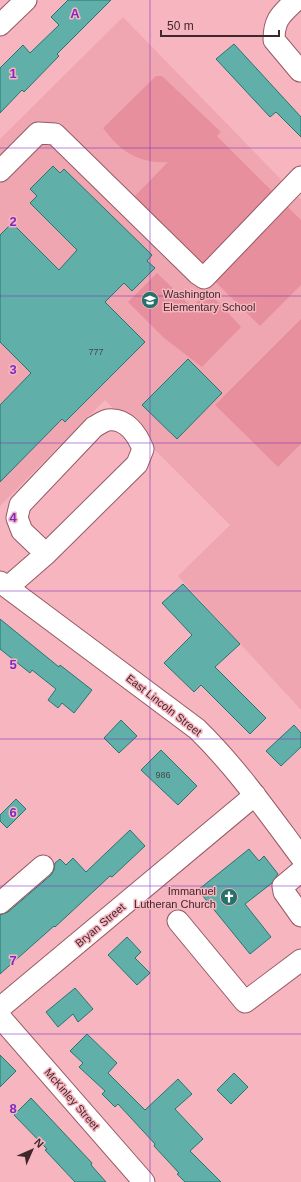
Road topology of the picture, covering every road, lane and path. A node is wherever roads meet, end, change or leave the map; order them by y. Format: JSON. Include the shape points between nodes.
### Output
{"nodes":[{"id":1,"x":26,"y":0,"type":"edge"},
{"id":2,"x":296,"y":0,"type":"edge"},
{"id":3,"x":0,"y":26,"type":"edge"},
{"id":4,"x":300,"y":71,"type":"edge"},
{"id":5,"x":0,"y":171,"type":"edge"},
{"id":6,"x":301,"y":177,"type":"edge"},
{"id":7,"x":46,"y":554,"type":"junction"},
{"id":8,"x":4,"y":585,"type":"edge"},
{"id":9,"x":255,"y":795,"type":"junction"},
{"id":10,"x":301,"y":857,"type":"edge"},
{"id":11,"x":43,"y":866,"type":"dead end"},
{"id":12,"x":301,"y":871,"type":"edge"},
{"id":13,"x":0,"y":903,"type":"edge"},
{"id":14,"x":301,"y":916,"type":"edge"},
{"id":15,"x":178,"y":921,"type":"dead end"},
{"id":16,"x":301,"y":960,"type":"edge"},
{"id":17,"x":0,"y":1008,"type":"edge"},
{"id":18,"x":0,"y":1017,"type":"edge"},
{"id":19,"x":144,"y":1182,"type":"edge"}],
"edges":[{"from":1,"to":3,"type":"street"},
{"from":2,"to":4,"type":"street","via":[[276,20],[274,40]]},
{"from":5,"to":6,"type":"street","via":[[38,133],[56,134],[204,278]]},
{"from":7,"to":7,"type":"street","via":[[137,464],[143,449],[137,435],[121,421],[107,420],[94,427],[20,505],[17,518],[22,531]]},
{"from":7,"to":8,"type":"street"},
{"from":8,"to":9,"type":"street","name":"East Lincoln Street","via":[[197,729],[220,751]]},
{"from":9,"to":10,"type":"street","name":"East Lincoln Street"},
{"from":9,"to":17,"type":"street","name":"Bryan Street"},
{"from":11,"to":13,"type":"street"},
{"from":12,"to":14,"type":"street","via":[[283,886],[284,892]]},
{"from":15,"to":16,"type":"street","via":[[246,1002]]},
{"from":18,"to":19,"type":"street","name":"McKinley Street"}]}
